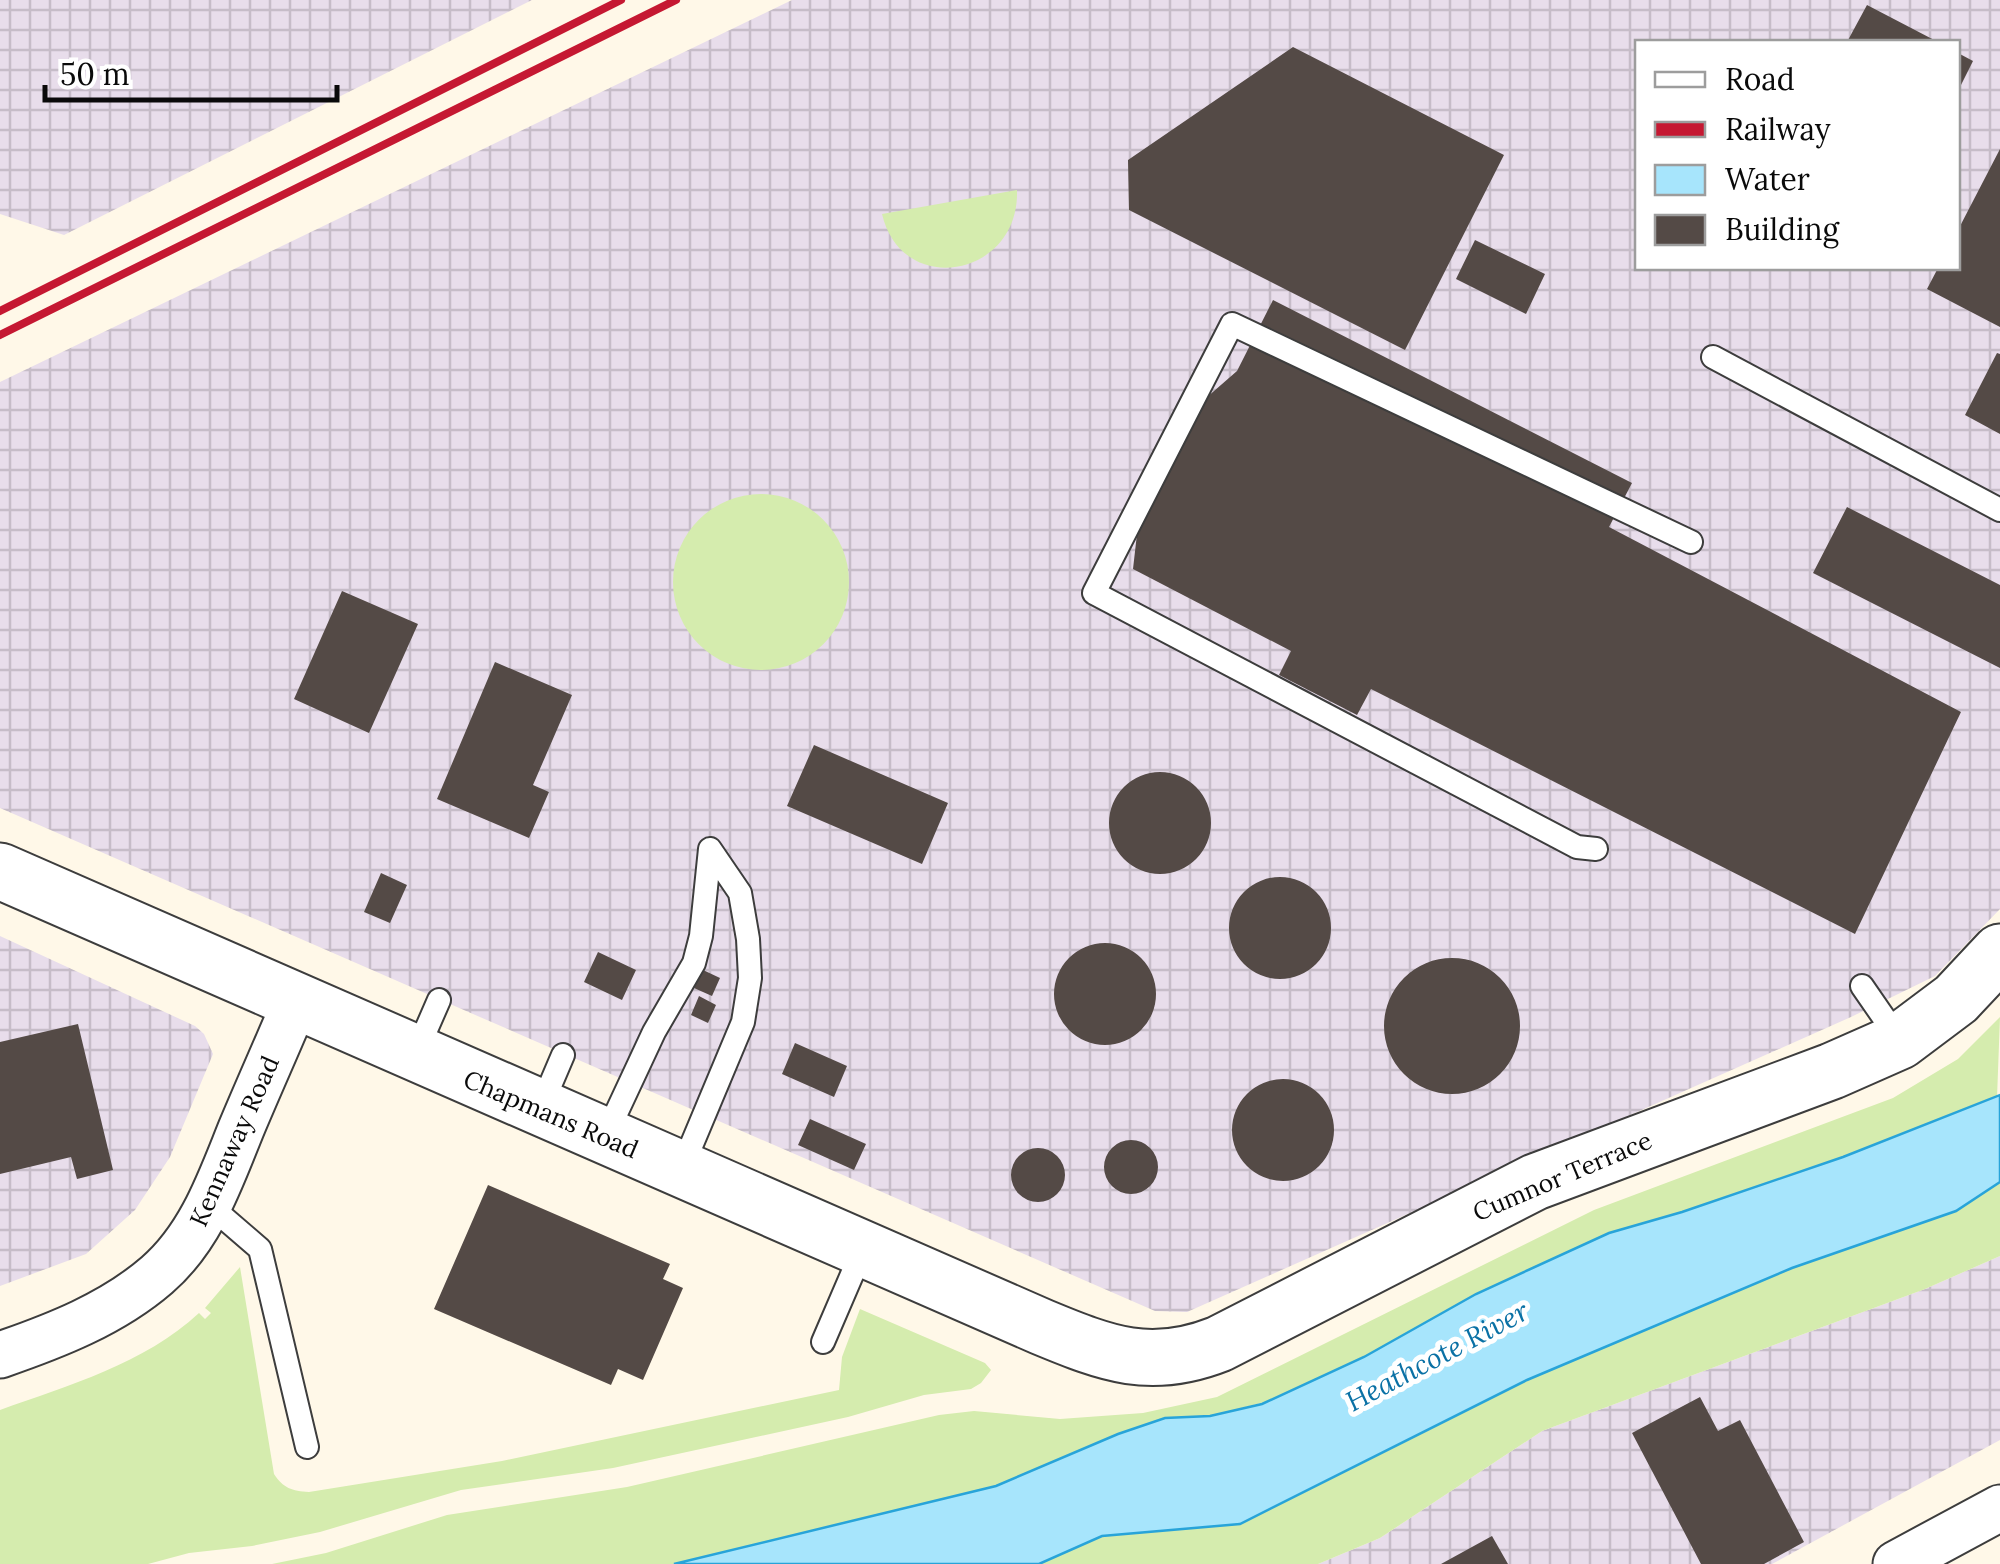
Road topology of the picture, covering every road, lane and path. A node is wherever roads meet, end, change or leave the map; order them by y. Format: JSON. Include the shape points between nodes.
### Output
{"nodes":[{"id":1,"x":1713,"y":357,"type":"dead end"},
{"id":2,"x":2000,"y":510,"type":"edge"},
{"id":3,"x":1691,"y":542,"type":"dead end"},
{"id":4,"x":1596,"y":849,"type":"dead end"},
{"id":5,"x":0,"y":871,"type":"edge"},
{"id":6,"x":2000,"y":952,"type":"edge"},
{"id":7,"x":1862,"y":986,"type":"dead end"},
{"id":8,"x":439,"y":1000,"type":"dead end"},
{"id":9,"x":296,"y":1001,"type":"junction"},
{"id":10,"x":1900,"y":1042,"type":"junction"},
{"id":11,"x":415,"y":1055,"type":"junction"},
{"id":12,"x":563,"y":1055,"type":"dead end"},
{"id":13,"x":540,"y":1109,"type":"junction"},
{"id":14,"x":606,"y":1138,"type":"junction"},
{"id":15,"x":681,"y":1170,"type":"junction"},
{"id":16,"x":209,"y":1205,"type":"junction"},
{"id":17,"x":863,"y":1249,"type":"junction"},
{"id":18,"x":823,"y":1342,"type":"dead end"},
{"id":19,"x":1106,"y":1351,"type":"joint"},
{"id":20,"x":0,"y":1355,"type":"edge"},
{"id":21,"x":308,"y":1447,"type":"dead end"},
{"id":22,"x":2000,"y":1508,"type":"edge"},
{"id":23,"x":1896,"y":1564,"type":"edge"}],
"edges":[{"from":1,"to":2,"type":"lane"},
{"from":3,"to":4,"type":"lane","via":[[1232,324],[1094,594],[1578,848]]},
{"from":5,"to":9,"type":"street","name":"Chapmans Road"},
{"from":6,"to":10,"type":"street","name":"Cumnor Terrace","via":[[1956,999]]},
{"from":7,"to":10,"type":"lane"},
{"from":8,"to":11,"type":"lane"},
{"from":9,"to":11,"type":"street","name":"Chapmans Road"},
{"from":9,"to":16,"type":"street","name":"Kennaway Road"},
{"from":10,"to":19,"type":"street","name":"Cumnor Terrace","via":[[1535,1182],[1207,1348],[1167,1359]]},
{"from":11,"to":13,"type":"street","name":"Chapmans Road"},
{"from":12,"to":13,"type":"lane"},
{"from":13,"to":14,"type":"street","name":"Chapmans Road"},
{"from":14,"to":15,"type":"street","name":"Chapmans Road"},
{"from":14,"to":15,"type":"lane","via":[[694,963],[710,848],[740,892],[750,978],[743,1022]]},
{"from":15,"to":17,"type":"street","name":"Chapmans Road"},
{"from":16,"to":20,"type":"street","name":"Kennaway Road","via":[[187,1242],[124,1299],[60,1334]]},
{"from":16,"to":21,"type":"lane","via":[[260,1248]]},
{"from":17,"to":18,"type":"lane"},
{"from":17,"to":19,"type":"street","name":"Chapmans Road"},
{"from":22,"to":23,"type":"street"}]}
